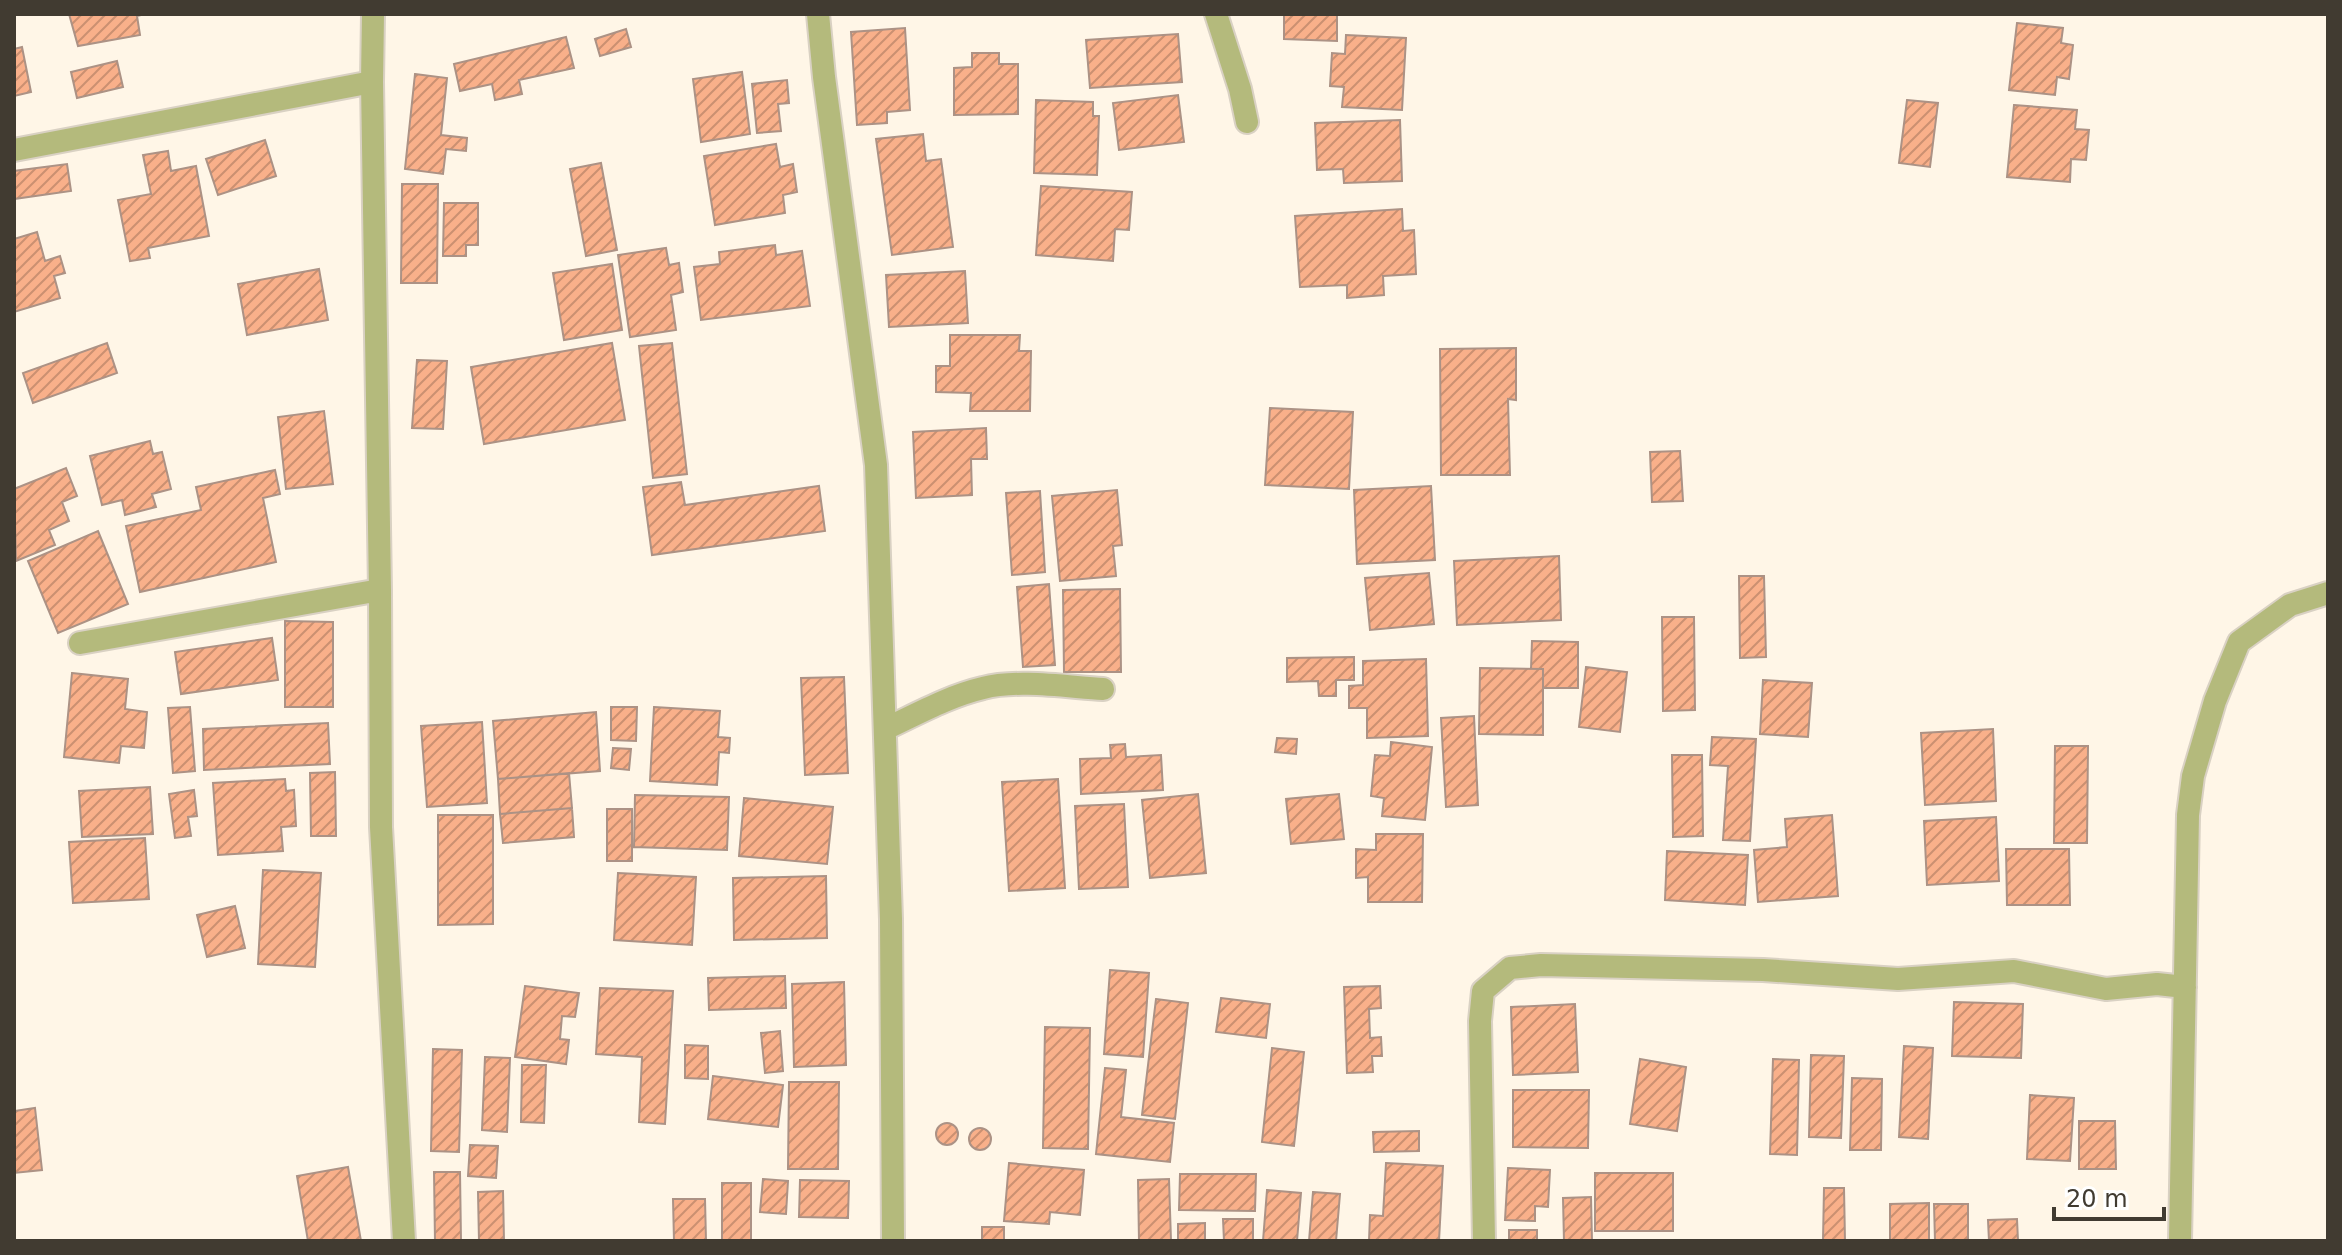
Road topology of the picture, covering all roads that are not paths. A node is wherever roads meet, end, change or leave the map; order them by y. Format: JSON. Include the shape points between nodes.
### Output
{"nodes":[{"id":1,"x":373,"y":14,"type":"edge"},
{"id":2,"x":818,"y":14,"type":"edge"},
{"id":3,"x":1216,"y":14,"type":"edge"},
{"id":4,"x":372,"y":82,"type":"junction"},
{"id":5,"x":1247,"y":122,"type":"dead end"},
{"id":6,"x":14,"y":150,"type":"edge"},
{"id":7,"x":380,"y":590,"type":"junction"},
{"id":8,"x":2328,"y":593,"type":"edge"},
{"id":9,"x":80,"y":643,"type":"dead end"},
{"id":10,"x":1103,"y":689,"type":"dead end"},
{"id":11,"x":885,"y":729,"type":"junction"},
{"id":12,"x":2185,"y":987,"type":"junction"},
{"id":13,"x":404,"y":1241,"type":"edge"},
{"id":14,"x":893,"y":1241,"type":"edge"},
{"id":15,"x":1484,"y":1241,"type":"edge"},
{"id":16,"x":2180,"y":1241,"type":"edge"}],
"edges":[{"from":1,"to":4,"type":"street"},
{"from":2,"to":11,"type":"street","via":[[876,465]]},
{"from":3,"to":5,"type":"street"},
{"from":4,"to":6,"type":"street"},
{"from":4,"to":7,"type":"street"},
{"from":7,"to":9,"type":"street"},
{"from":7,"to":13,"type":"street","via":[[381,827]]},
{"from":8,"to":12,"type":"street","via":[[2290,605],[2239,642],[2215,701],[2193,776],[2188,815]]},
{"from":10,"to":11,"type":"street","via":[[986,687]]},
{"from":11,"to":14,"type":"street"},
{"from":12,"to":15,"type":"street","via":[[2106,989],[2014,971],[1898,979],[1749,969],[1510,968],[1483,991],[1480,1021]]},
{"from":12,"to":16,"type":"street"}]}
